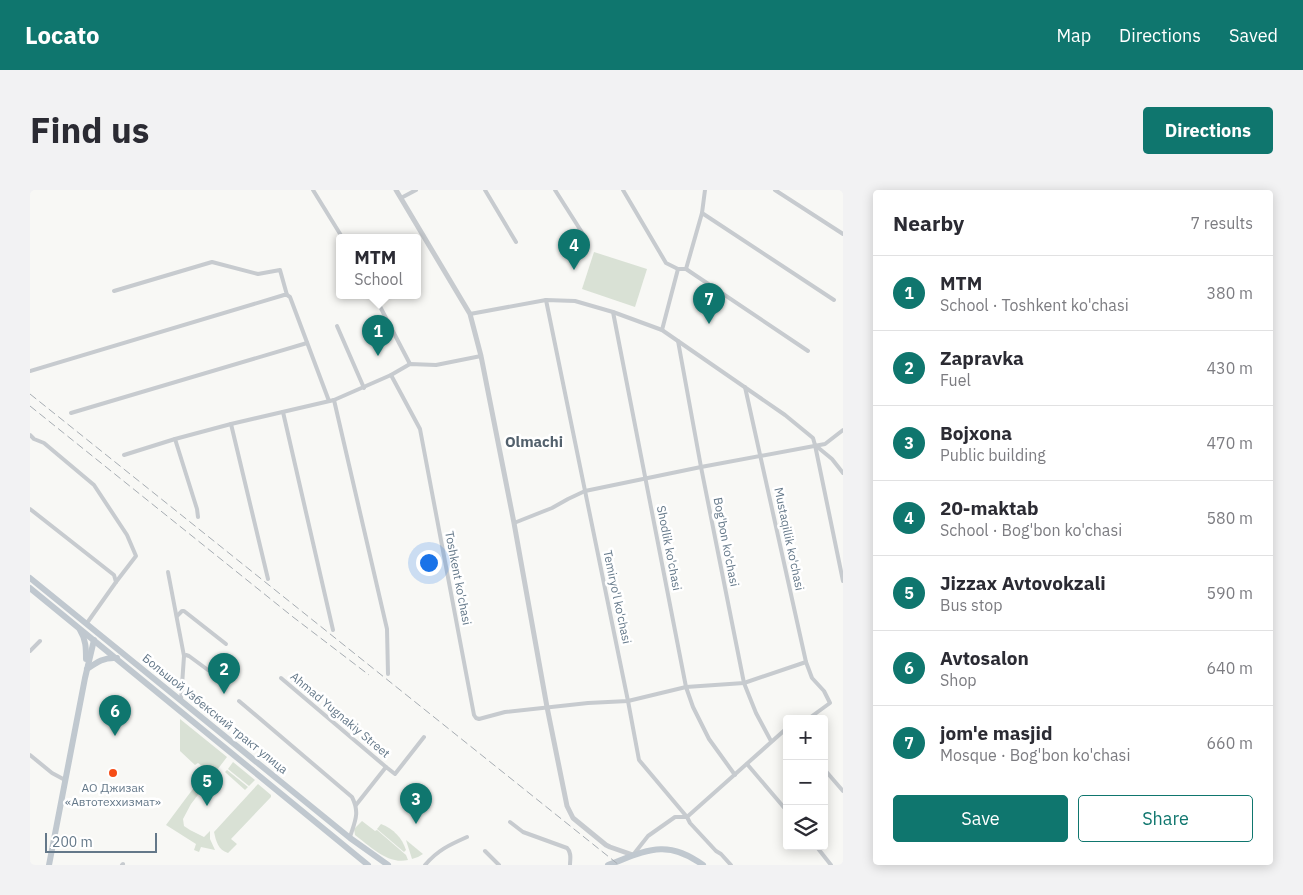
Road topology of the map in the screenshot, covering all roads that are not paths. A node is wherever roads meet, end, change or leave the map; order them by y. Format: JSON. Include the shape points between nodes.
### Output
{"nodes":[{"id":1,"x":313,"y":190,"type":"edge"},
{"id":2,"x":396,"y":190,"type":"edge"},
{"id":3,"x":416,"y":190,"type":"edge"},
{"id":4,"x":485,"y":190,"type":"edge"},
{"id":5,"x":554,"y":190,"type":"edge"},
{"id":6,"x":623,"y":190,"type":"edge"},
{"id":7,"x":774,"y":190,"type":"edge"},
{"id":8,"x":704,"y":191,"type":"edge"},
{"id":9,"x":401,"y":198,"type":"junction"},
{"id":10,"x":702,"y":213,"type":"junction"},
{"id":11,"x":340,"y":234,"type":"edge"},
{"id":12,"x":583,"y":234,"type":"dead end"},
{"id":13,"x":843,"y":234,"type":"edge"},
{"id":14,"x":516,"y":242,"type":"dead end"},
{"id":15,"x":678,"y":269,"type":"junction"},
{"id":16,"x":686,"y":269,"type":"junction"},
{"id":17,"x":114,"y":291,"type":"dead end"},
{"id":18,"x":288,"y":295,"type":"junction"},
{"id":19,"x":376,"y":299,"type":"edge"},
{"id":20,"x":546,"y":300,"type":"junction"},
{"id":21,"x":834,"y":300,"type":"dead end"},
{"id":22,"x":613,"y":312,"type":"junction"},
{"id":23,"x":470,"y":314,"type":"junction"},
{"id":24,"x":337,"y":326,"type":"dead end"},
{"id":25,"x":662,"y":330,"type":"junction"},
{"id":26,"x":678,"y":341,"type":"junction"},
{"id":27,"x":306,"y":343,"type":"junction"},
{"id":28,"x":808,"y":351,"type":"dead end"},
{"id":29,"x":481,"y":356,"type":"junction"},
{"id":30,"x":410,"y":364,"type":"junction"},
{"id":31,"x":30,"y":371,"type":"edge"},
{"id":32,"x":391,"y":375,"type":"junction"},
{"id":33,"x":745,"y":387,"type":"junction"},
{"id":34,"x":364,"y":388,"type":"junction"},
{"id":35,"x":331,"y":401,"type":"junction"},
{"id":36,"x":283,"y":412,"type":"junction"},
{"id":37,"x":71,"y":413,"type":"dead end"},
{"id":38,"x":230,"y":424,"type":"junction"},
{"id":39,"x":843,"y":430,"type":"edge"},
{"id":40,"x":30,"y":435,"type":"edge"},
{"id":41,"x":175,"y":439,"type":"junction"},
{"id":42,"x":815,"y":445,"type":"junction"},
{"id":43,"x":124,"y":455,"type":"dead end"},
{"id":44,"x":760,"y":456,"type":"junction"},
{"id":45,"x":701,"y":467,"type":"junction"},
{"id":46,"x":843,"y":474,"type":"edge"},
{"id":47,"x":646,"y":478,"type":"junction"},
{"id":48,"x":585,"y":491,"type":"junction"},
{"id":49,"x":30,"y":508,"type":"edge"},
{"id":50,"x":198,"y":517,"type":"dead end"},
{"id":51,"x":514,"y":523,"type":"junction"},
{"id":52,"x":168,"y":572,"type":"dead end"},
{"id":53,"x":30,"y":578,"type":"edge"},
{"id":54,"x":268,"y":579,"type":"dead end"},
{"id":55,"x":843,"y":581,"type":"edge"},
{"id":56,"x":116,"y":582,"type":"junction"},
{"id":57,"x":30,"y":589,"type":"edge"},
{"id":58,"x":177,"y":616,"type":"junction"},
{"id":59,"x":87,"y":623,"type":"junction"},
{"id":60,"x":78,"y":627,"type":"junction"},
{"id":61,"x":333,"y":630,"type":"dead end"},
{"id":62,"x":94,"y":640,"type":"junction"},
{"id":63,"x":40,"y":641,"type":"dead end"},
{"id":64,"x":226,"y":644,"type":"dead end"},
{"id":65,"x":30,"y":652,"type":"edge"},
{"id":66,"x":184,"y":656,"type":"junction"},
{"id":67,"x":117,"y":658,"type":"junction"},
{"id":68,"x":806,"y":662,"type":"junction"},
{"id":69,"x":208,"y":670,"type":"dead end"},
{"id":70,"x":87,"y":672,"type":"junction"},
{"id":71,"x":388,"y":674,"type":"dead end"},
{"id":72,"x":281,"y":678,"type":"dead end"},
{"id":73,"x":744,"y":683,"type":"junction"},
{"id":74,"x":686,"y":687,"type":"junction"},
{"id":75,"x":181,"y":700,"type":"junction"},
{"id":76,"x":628,"y":701,"type":"junction"},
{"id":77,"x":239,"y":702,"type":"dead end"},
{"id":78,"x":547,"y":707,"type":"junction"},
{"id":79,"x":814,"y":715,"type":"edge"},
{"id":80,"x":783,"y":731,"type":"edge"},
{"id":81,"x":424,"y":737,"type":"dead end"},
{"id":82,"x":771,"y":741,"type":"junction"},
{"id":83,"x":30,"y":755,"type":"edge"},
{"id":84,"x":747,"y":764,"type":"junction"},
{"id":85,"x":386,"y":767,"type":"junction"},
{"id":86,"x":828,"y":774,"type":"edge"},
{"id":87,"x":735,"y":775,"type":"junction"},
{"id":88,"x":65,"y":780,"type":"junction"},
{"id":89,"x":843,"y":791,"type":"edge"},
{"id":90,"x":356,"y":805,"type":"junction"},
{"id":91,"x":783,"y":807,"type":"edge"},
{"id":92,"x":687,"y":817,"type":"junction"},
{"id":93,"x":510,"y":822,"type":"dead end"},
{"id":94,"x":467,"y":837,"type":"dead end"},
{"id":95,"x":350,"y":838,"type":"junction"},
{"id":96,"x":819,"y":850,"type":"edge"},
{"id":97,"x":485,"y":851,"type":"dead end"},
{"id":98,"x":632,"y":855,"type":"junction"},
{"id":99,"x":49,"y":865,"type":"edge"},
{"id":100,"x":368,"y":865,"type":"edge"},
{"id":101,"x":388,"y":865,"type":"edge"},
{"id":102,"x":425,"y":865,"type":"edge"},
{"id":103,"x":499,"y":865,"type":"edge"},
{"id":104,"x":570,"y":865,"type":"edge"},
{"id":105,"x":608,"y":865,"type":"edge"},
{"id":106,"x":703,"y":865,"type":"edge"},
{"id":107,"x":732,"y":865,"type":"edge"},
{"id":108,"x":831,"y":865,"type":"edge"}],
"edges":[{"from":1,"to":11,"type":"street"},
{"from":2,"to":9,"type":"street"},
{"from":3,"to":9,"type":"street"},
{"from":4,"to":14,"type":"street"},
{"from":5,"to":12,"type":"street"},
{"from":6,"to":15,"type":"street","via":[[666,263]]},
{"from":7,"to":13,"type":"street"},
{"from":8,"to":10,"type":"street"},
{"from":9,"to":23,"type":"street"},
{"from":10,"to":16,"type":"street"},
{"from":10,"to":21,"type":"street"},
{"from":15,"to":16,"type":"street"},
{"from":15,"to":25,"type":"street"},
{"from":16,"to":28,"type":"street"},
{"from":17,"to":18,"type":"street","via":[[212,262],[258,274],[280,270]]},
{"from":18,"to":27,"type":"street"},
{"from":18,"to":31,"type":"street"},
{"from":19,"to":30,"type":"street"},
{"from":20,"to":22,"type":"street","via":[[575,300]]},
{"from":20,"to":23,"type":"street"},
{"from":20,"to":48,"type":"street","name":"Temiryo'l ko'chasi"},
{"from":22,"to":25,"type":"street"},
{"from":22,"to":47,"type":"street","name":"Shodlik ko'chasi"},
{"from":23,"to":29,"type":"street"},
{"from":24,"to":34,"type":"street"},
{"from":25,"to":26,"type":"street"},
{"from":26,"to":33,"type":"street"},
{"from":26,"to":45,"type":"street","name":"Bog'bon ko'chasi"},
{"from":27,"to":35,"type":"street"},
{"from":27,"to":37,"type":"street"},
{"from":29,"to":30,"type":"street","via":[[436,365]]},
{"from":29,"to":51,"type":"street"},
{"from":30,"to":32,"type":"street"},
{"from":32,"to":34,"type":"street"},
{"from":32,"to":78,"type":"street","name":"Toshkent ko'chasi","via":[[420,429],[474,715],[479,719],[504,712]]},
{"from":33,"to":42,"type":"street","via":[[785,415],[812,438]]},
{"from":33,"to":44,"type":"street","name":"Mustaqillik ko'chasi"},
{"from":34,"to":35,"type":"street"},
{"from":35,"to":36,"type":"street"},
{"from":35,"to":71,"type":"street","via":[[388,629]]},
{"from":36,"to":38,"type":"street"},
{"from":36,"to":61,"type":"street"},
{"from":38,"to":41,"type":"street"},
{"from":38,"to":54,"type":"street"},
{"from":39,"to":42,"type":"street","via":[[825,444]]},
{"from":40,"to":56,"type":"street","via":[[94,485],[127,535],[136,556]]},
{"from":41,"to":43,"type":"street"},
{"from":41,"to":50,"type":"street"},
{"from":42,"to":44,"type":"street"},
{"from":42,"to":46,"type":"street","via":[[832,459]]},
{"from":42,"to":55,"type":"street"},
{"from":44,"to":45,"type":"street"},
{"from":44,"to":68,"type":"street","name":"Mustaqillik ko'chasi"},
{"from":45,"to":47,"type":"street"},
{"from":45,"to":73,"type":"street","name":"Bog'bon ko'chasi"},
{"from":47,"to":48,"type":"street"},
{"from":47,"to":74,"type":"street","name":"Shodlik ko'chasi"},
{"from":48,"to":51,"type":"street"},
{"from":48,"to":76,"type":"street","name":"Temiryo'l ko'chasi"},
{"from":49,"to":56,"type":"street","via":[[114,575]]},
{"from":51,"to":78,"type":"street"},
{"from":52,"to":58,"type":"street"},
{"from":53,"to":59,"type":"main road","name":"Большой Узбекский тракт улица"},
{"from":56,"to":59,"type":"street"},
{"from":57,"to":60,"type":"main road","name":"Большой Узбекский тракт улица"},
{"from":58,"to":64,"type":"street","via":[[184,611]]},
{"from":58,"to":66,"type":"street"},
{"from":59,"to":75,"type":"main road","name":"Большой Узбекский тракт улица"},
{"from":60,"to":62,"type":"main road","name":"Большой Узбекский тракт улица"},
{"from":60,"to":70,"type":"main road","via":[[86,645]]},
{"from":62,"to":67,"type":"main road","name":"Большой Узбекский тракт улица"},
{"from":62,"to":70,"type":"main road"},
{"from":63,"to":65,"type":"street"},
{"from":66,"to":69,"type":"street","via":[[189,656]]},
{"from":66,"to":75,"type":"street"},
{"from":67,"to":70,"type":"main road","via":[[103,659]]},
{"from":67,"to":100,"type":"main road","name":"Большой Узбекский тракт улица"},
{"from":68,"to":73,"type":"street","name":"Toshkent ko'chasi"},
{"from":68,"to":79,"type":"street","name":"Mustaqillik ko'chasi","via":[[812,678],[830,703]]},
{"from":70,"to":88,"type":"main road"},
{"from":72,"to":85,"type":"street","name":"Ahmad Yugnakiy Street"},
{"from":73,"to":74,"type":"street","name":"Toshkent ko'chasi"},
{"from":73,"to":82,"type":"street","name":"Bog'bon ko'chasi"},
{"from":74,"to":76,"type":"street","name":"Toshkent ko'chasi"},
{"from":74,"to":87,"type":"street","name":"Shodlik ko'chasi","via":[[709,739]]},
{"from":75,"to":95,"type":"main road","name":"Большой Узбекский тракт улица"},
{"from":76,"to":78,"type":"street","name":"Toshkent ko'chasi"},
{"from":76,"to":92,"type":"street","name":"Temiryo'l ko'chasi","via":[[639,760]]},
{"from":77,"to":90,"type":"street","via":[[352,797]]},
{"from":78,"to":98,"type":"street","via":[[567,806],[573,818],[610,847]]},
{"from":80,"to":82,"type":"street"},
{"from":81,"to":85,"type":"street","via":[[395,774]]},
{"from":82,"to":84,"type":"street"},
{"from":83,"to":88,"type":"street"},
{"from":84,"to":87,"type":"street"},
{"from":84,"to":91,"type":"street"},
{"from":85,"to":90,"type":"street"},
{"from":86,"to":89,"type":"street"},
{"from":87,"to":92,"type":"street"},
{"from":88,"to":99,"type":"main road"},
{"from":90,"to":95,"type":"street","via":[[357,817]]},
{"from":92,"to":98,"type":"street","via":[[675,817],[648,836]]},
{"from":92,"to":107,"type":"street","name":"Temiryo'l ko'chasi"},
{"from":93,"to":104,"type":"street","via":[[523,832],[570,850]]},
{"from":94,"to":102,"type":"street","via":[[446,846]]},
{"from":95,"to":101,"type":"main road","name":"Большой Узбекский тракт улица"},
{"from":96,"to":108,"type":"street"},
{"from":97,"to":103,"type":"street"},
{"from":98,"to":105,"type":"main road"},
{"from":98,"to":106,"type":"main road","via":[[668,850],[687,855]]}]}
